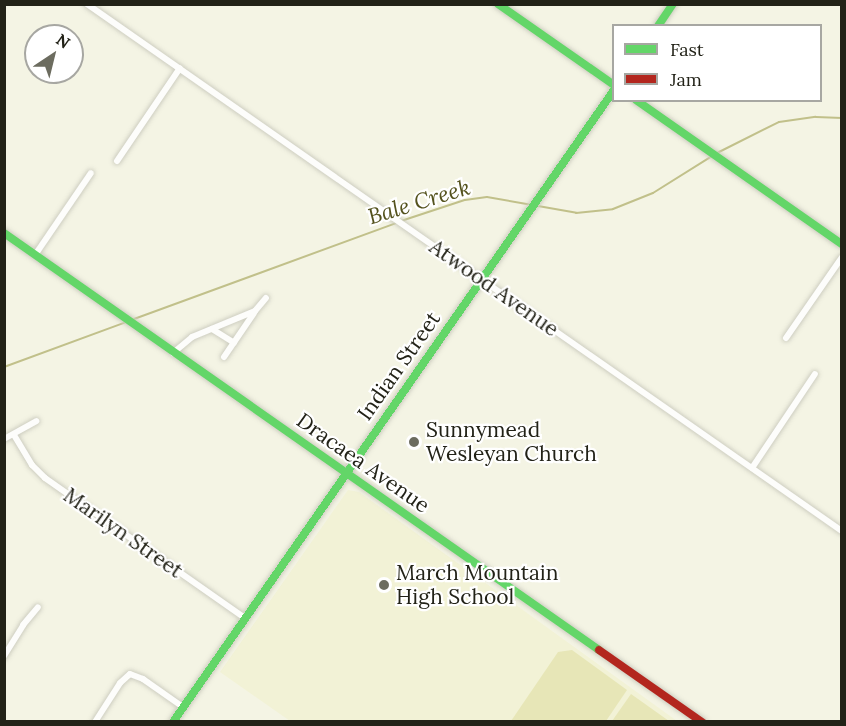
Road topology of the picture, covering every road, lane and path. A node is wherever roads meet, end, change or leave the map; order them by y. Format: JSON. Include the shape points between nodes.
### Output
{"nodes":[{"id":1,"x":87,"y":4,"type":"edge"},
{"id":2,"x":498,"y":4,"type":"edge"},
{"id":3,"x":673,"y":4,"type":"edge"},
{"id":4,"x":659,"y":24,"type":"edge"},
{"id":5,"x":180,"y":68,"type":"junction"},
{"id":6,"x":612,"y":86,"type":"edge"},
{"id":7,"x":612,"y":90,"type":"edge"},
{"id":8,"x":639,"y":102,"type":"edge"},
{"id":9,"x":117,"y":161,"type":"dead end"},
{"id":10,"x":91,"y":173,"type":"dead end"},
{"id":11,"x":4,"y":233,"type":"edge"},
{"id":12,"x":842,"y":244,"type":"edge"},
{"id":13,"x":35,"y":255,"type":"junction"},
{"id":14,"x":842,"y":257,"type":"edge"},
{"id":15,"x":481,"y":279,"type":"junction"},
{"id":16,"x":266,"y":298,"type":"dead end"},
{"id":17,"x":255,"y":311,"type":"junction"},
{"id":18,"x":212,"y":329,"type":"junction"},
{"id":19,"x":786,"y":338,"type":"dead end"},
{"id":20,"x":234,"y":343,"type":"junction"},
{"id":21,"x":173,"y":353,"type":"junction"},
{"id":22,"x":224,"y":357,"type":"dead end"},
{"id":23,"x":815,"y":374,"type":"dead end"},
{"id":24,"x":36,"y":421,"type":"dead end"},
{"id":25,"x":14,"y":435,"type":"junction"},
{"id":26,"x":4,"y":439,"type":"edge"},
{"id":27,"x":752,"y":468,"type":"junction"},
{"id":28,"x":347,"y":473,"type":"junction"},
{"id":29,"x":842,"y":531,"type":"edge"},
{"id":30,"x":38,"y":607,"type":"dead end"},
{"id":31,"x":245,"y":618,"type":"junction"},
{"id":32,"x":4,"y":656,"type":"edge"},
{"id":33,"x":183,"y":707,"type":"junction"},
{"id":34,"x":95,"y":722,"type":"edge"},
{"id":35,"x":173,"y":722,"type":"edge"},
{"id":36,"x":702,"y":722,"type":"edge"}],
"edges":[{"from":1,"to":5,"type":"street","name":"Atwood Avenue"},
{"from":2,"to":6,"type":"street"},
{"from":3,"to":4,"type":"street"},
{"from":5,"to":9,"type":"street"},
{"from":5,"to":15,"type":"street","name":"Atwood Avenue"},
{"from":7,"to":15,"type":"street","name":"Indian Street"},
{"from":8,"to":12,"type":"street"},
{"from":10,"to":13,"type":"street"},
{"from":11,"to":13,"type":"street","name":"Dracaea Avenue"},
{"from":13,"to":21,"type":"street","name":"Dracaea Avenue"},
{"from":14,"to":19,"type":"street"},
{"from":15,"to":27,"type":"street","name":"Atwood Avenue"},
{"from":15,"to":28,"type":"street","name":"Indian Street"},
{"from":16,"to":17,"type":"street"},
{"from":17,"to":18,"type":"street"},
{"from":17,"to":20,"type":"street"},
{"from":18,"to":20,"type":"street"},
{"from":18,"to":21,"type":"street","via":[[192,336]]},
{"from":20,"to":22,"type":"street"},
{"from":21,"to":28,"type":"street","name":"Dracaea Avenue"},
{"from":23,"to":27,"type":"street"},
{"from":24,"to":25,"type":"street"},
{"from":25,"to":26,"type":"street"},
{"from":25,"to":31,"type":"street","name":"Marilyn Street","via":[[45,478]]},
{"from":27,"to":29,"type":"street","name":"Atwood Avenue"},
{"from":28,"to":31,"type":"street","name":"Indian Street"},
{"from":28,"to":36,"type":"street","name":"Dracaea Avenue"},
{"from":30,"to":32,"type":"street"},
{"from":31,"to":33,"type":"street","name":"Indian Street"},
{"from":33,"to":34,"type":"street","via":[[130,674]]},
{"from":33,"to":35,"type":"street","name":"Indian Street"}]}
